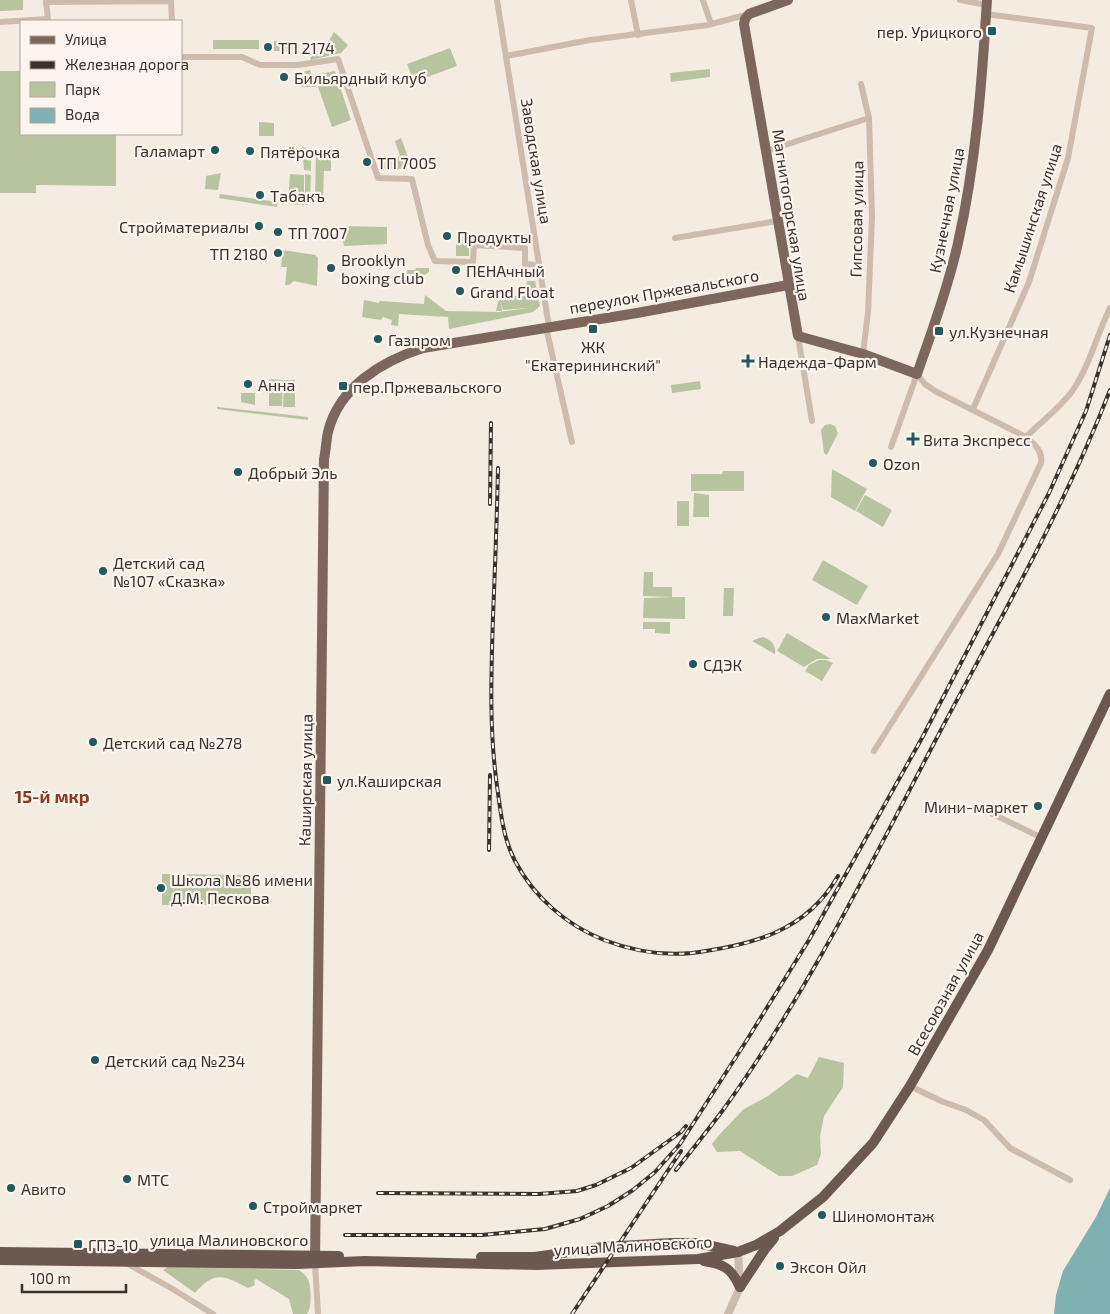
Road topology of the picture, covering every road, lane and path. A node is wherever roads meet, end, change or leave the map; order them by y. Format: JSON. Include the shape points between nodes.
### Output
{"nodes":[{"id":1,"x":496,"y":0,"type":"edge"},
{"id":2,"x":631,"y":0,"type":"edge"},
{"id":3,"x":703,"y":0,"type":"edge"},
{"id":4,"x":788,"y":0,"type":"edge"},
{"id":5,"x":960,"y":0,"type":"edge"},
{"id":6,"x":46,"y":1,"type":"edge"},
{"id":7,"x":986,"y":6,"type":"edge"},
{"id":8,"x":748,"y":14,"type":"junction"},
{"id":9,"x":48,"y":20,"type":"edge"},
{"id":10,"x":172,"y":20,"type":"edge"},
{"id":11,"x":20,"y":21,"type":"edge"},
{"id":12,"x":0,"y":22,"type":"edge"},
{"id":13,"x":711,"y":24,"type":"junction"},
{"id":14,"x":638,"y":35,"type":"junction"},
{"id":15,"x":506,"y":56,"type":"junction"},
{"id":16,"x":182,"y":57,"type":"edge"},
{"id":17,"x":861,"y":84,"type":"dead end"},
{"id":18,"x":869,"y":118,"type":"junction"},
{"id":19,"x":766,"y":151,"type":"junction"},
{"id":20,"x":778,"y":221,"type":"junction"},
{"id":21,"x":675,"y":238,"type":"dead end"},
{"id":22,"x":538,"y":265,"type":"junction"},
{"id":23,"x":788,"y":285,"type":"junction"},
{"id":24,"x":1110,"y":308,"type":"edge"},
{"id":25,"x":548,"y":327,"type":"junction"},
{"id":26,"x":798,"y":336,"type":"junction"},
{"id":27,"x":423,"y":348,"type":"joint"},
{"id":28,"x":863,"y":354,"type":"junction"},
{"id":29,"x":917,"y":374,"type":"junction"},
{"id":30,"x":973,"y":409,"type":"junction"},
{"id":31,"x":812,"y":421,"type":"dead end"},
{"id":32,"x":1026,"y":437,"type":"junction"},
{"id":33,"x":572,"y":442,"type":"dead end"},
{"id":34,"x":891,"y":447,"type":"dead end"},
{"id":35,"x":1110,"y":694,"type":"edge"},
{"id":36,"x":1107,"y":709,"type":"edge"},
{"id":37,"x":874,"y":751,"type":"dead end"},
{"id":38,"x":991,"y":813,"type":"dead end"},
{"id":39,"x":1042,"y":838,"type":"junction"},
{"id":40,"x":910,"y":1086,"type":"junction"},
{"id":41,"x":1070,"y":1180,"type":"dead end"},
{"id":42,"x":780,"y":1231,"type":"junction"},
{"id":43,"x":0,"y":1252,"type":"edge"},
{"id":44,"x":738,"y":1252,"type":"junction"},
{"id":45,"x":315,"y":1259,"type":"junction"},
{"id":46,"x":0,"y":1260,"type":"edge"},
{"id":47,"x":698,"y":1260,"type":"junction"},
{"id":48,"x":123,"y":1261,"type":"junction"},
{"id":49,"x":740,"y":1287,"type":"junction"},
{"id":50,"x":213,"y":1314,"type":"edge"},
{"id":51,"x":318,"y":1314,"type":"edge"},
{"id":52,"x":728,"y":1314,"type":"edge"}],
"edges":[{"from":1,"to":15,"type":"street","name":"Заводская улица"},
{"from":2,"to":14,"type":"street"},
{"from":3,"to":13,"type":"street"},
{"from":4,"to":8,"type":"main road"},
{"from":5,"to":7,"type":"street"},
{"from":6,"to":9,"type":"street"},
{"from":6,"to":10,"type":"street","via":[[171,1]]},
{"from":7,"to":29,"type":"main road","name":"Кузнечная улица","via":[[974,150],[958,243]]},
{"from":7,"to":30,"type":"street","name":"Камышинская улица","via":[[1092,28],[1068,158],[1029,282]]},
{"from":8,"to":13,"type":"street"},
{"from":8,"to":19,"type":"main road","name":"Магнитогорская улица","via":[[744,24]]},
{"from":11,"to":12,"type":"street"},
{"from":13,"to":14,"type":"street"},
{"from":14,"to":15,"type":"street","via":[[590,40]]},
{"from":15,"to":22,"type":"street","name":"Заводская улица"},
{"from":16,"to":22,"type":"street","via":[[242,57],[260,65],[298,65],[338,59],[378,178],[412,179],[435,261],[473,262],[474,245],[525,248],[526,264]]},
{"from":17,"to":18,"type":"street","name":"Гипсовая улица"},
{"from":18,"to":19,"type":"street"},
{"from":18,"to":28,"type":"street","name":"Гипсовая улица","via":[[872,217]]},
{"from":19,"to":20,"type":"main road","name":"Магнитогорская улица"},
{"from":20,"to":21,"type":"street"},
{"from":20,"to":23,"type":"main road","name":"Магнитогорская улица"},
{"from":22,"to":25,"type":"street","name":"Заводская улица"},
{"from":23,"to":25,"type":"main road","name":"переулок Пржевальского"},
{"from":23,"to":26,"type":"main road","name":"Магнитогорская улица"},
{"from":24,"to":32,"type":"street","via":[[1086,366],[1073,388],[1058,409]]},
{"from":25,"to":27,"type":"main road","name":"переулок Пржевальского"},
{"from":25,"to":33,"type":"street"},
{"from":26,"to":28,"type":"main road"},
{"from":26,"to":31,"type":"street","name":"Магнитогорская улица"},
{"from":27,"to":45,"type":"main road","name":"Каширская улица","via":[[388,362],[360,380],[340,404],[328,431],[324,459]]},
{"from":28,"to":29,"type":"main road"},
{"from":29,"to":30,"type":"street","via":[[935,391]]},
{"from":29,"to":34,"type":"street","name":"Кузнечная улица"},
{"from":30,"to":32,"type":"street"},
{"from":32,"to":37,"type":"street","via":[[1040,453],[1041,463],[998,554]]},
{"from":35,"to":36,"type":"highway","name":"Всесоюзная улица"},
{"from":36,"to":39,"type":"highway","name":"Всесоюзная улица"},
{"from":38,"to":39,"type":"street"},
{"from":39,"to":40,"type":"highway","name":"Всесоюзная улица","via":[[988,950]]},
{"from":40,"to":41,"type":"street","via":[[984,1120],[1010,1148]]},
{"from":40,"to":42,"type":"highway","name":"Всесоюзная улица","via":[[873,1143],[823,1197]]},
{"from":42,"to":44,"type":"highway","name":"Всесоюзная улица"},
{"from":42,"to":49,"type":"highway"},
{"from":43,"to":45,"type":"highway","name":"улица Малиновского"},
{"from":44,"to":45,"type":"highway","name":"улица Малиновского","via":[[698,1243],[670,1243],[603,1247],[535,1257]]},
{"from":44,"to":47,"type":"highway","name":"улица Малиновского"},
{"from":44,"to":49,"type":"street"},
{"from":45,"to":47,"type":"highway","name":"улица Малиновского","via":[[536,1265]]},
{"from":45,"to":48,"type":"highway","name":"улица Малиновского","via":[[298,1264]]},
{"from":45,"to":51,"type":"street"},
{"from":46,"to":48,"type":"highway","name":"улица Малиновского"},
{"from":47,"to":49,"type":"highway","via":[[723,1266]]},
{"from":48,"to":50,"type":"street"},
{"from":49,"to":52,"type":"street"}]}
